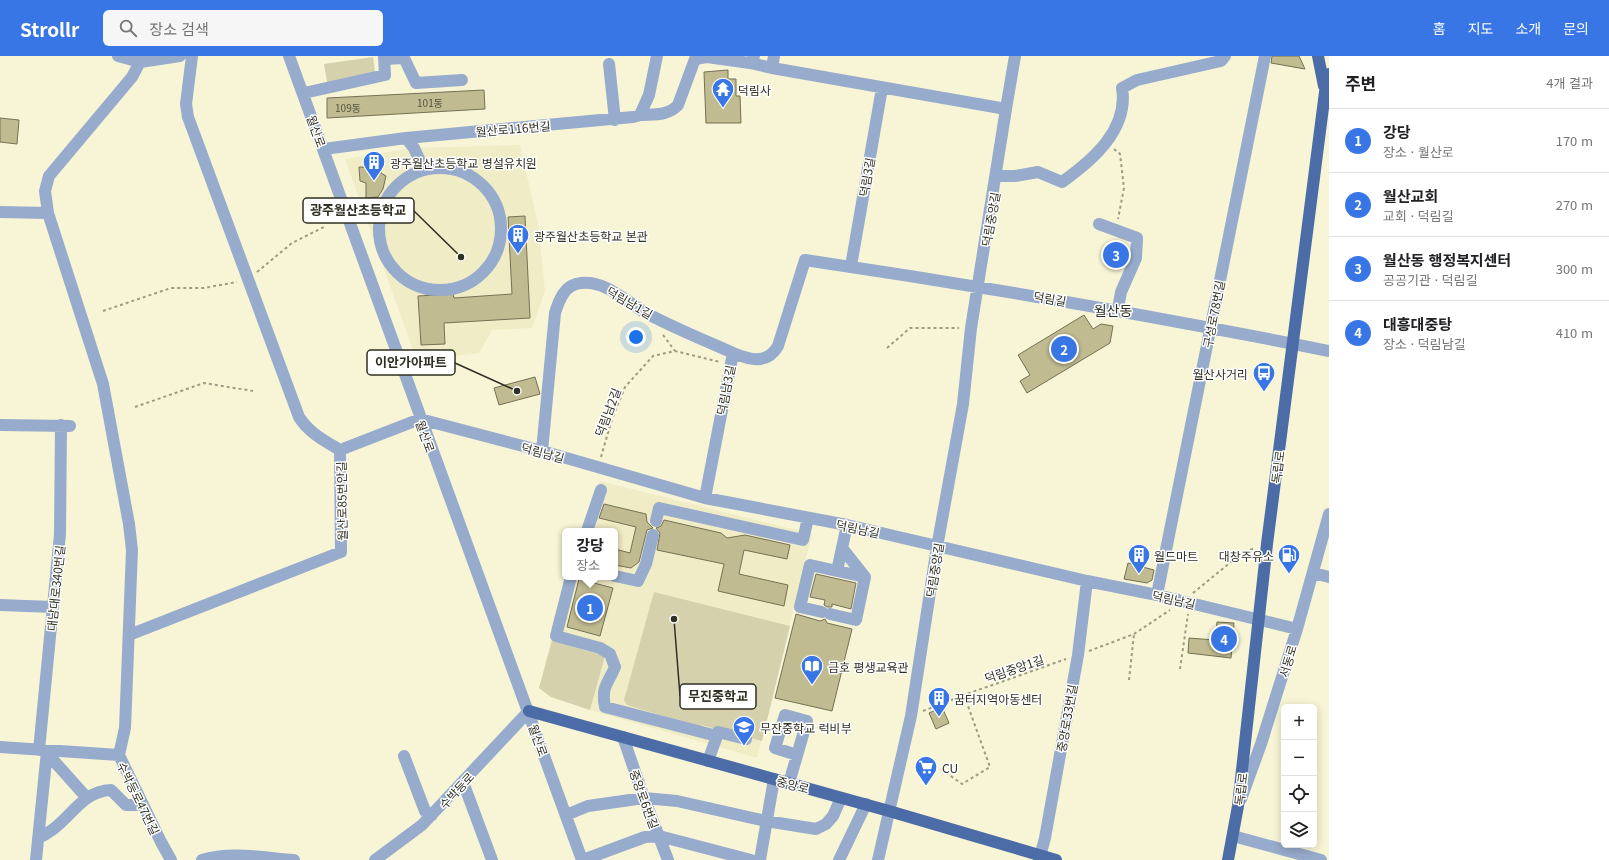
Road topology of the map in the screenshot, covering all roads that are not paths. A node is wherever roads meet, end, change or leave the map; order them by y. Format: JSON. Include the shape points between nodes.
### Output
{"nodes":[{"id":1,"x":118,"y":56,"type":"edge"},
{"id":2,"x":174,"y":56,"type":"edge"},
{"id":3,"x":192,"y":56,"type":"edge"},
{"id":4,"x":289,"y":56,"type":"edge"},
{"id":5,"x":657,"y":56,"type":"edge"},
{"id":6,"x":774,"y":56,"type":"edge"},
{"id":7,"x":1015,"y":56,"type":"edge"},
{"id":8,"x":1225,"y":56,"type":"edge"},
{"id":9,"x":1265,"y":56,"type":"edge"},
{"id":10,"x":1318,"y":56,"type":"edge"},
{"id":11,"x":384,"y":57,"type":"edge"},
{"id":12,"x":752,"y":60,"type":"edge"},
{"id":13,"x":140,"y":62,"type":"junction"},
{"id":14,"x":609,"y":64,"type":"dead end"},
{"id":15,"x":772,"y":68,"type":"junction"},
{"id":16,"x":1329,"y":74,"type":"edge"},
{"id":17,"x":462,"y":80,"type":"dead end"},
{"id":18,"x":882,"y":88,"type":"junction"},
{"id":19,"x":1327,"y":89,"type":"edge"},
{"id":20,"x":304,"y":93,"type":"junction"},
{"id":21,"x":1006,"y":109,"type":"junction"},
{"id":22,"x":640,"y":115,"type":"junction"},
{"id":23,"x":615,"y":120,"type":"junction"},
{"id":24,"x":406,"y":138,"type":"junction"},
{"id":25,"x":324,"y":149,"type":"junction"},
{"id":26,"x":424,"y":170,"type":"junction"},
{"id":27,"x":997,"y":176,"type":"junction"},
{"id":28,"x":0,"y":212,"type":"edge"},
{"id":29,"x":364,"y":212,"type":"dead end"},
{"id":30,"x":381,"y":212,"type":"junction"},
{"id":31,"x":48,"y":213,"type":"junction"},
{"id":32,"x":1099,"y":224,"type":"dead end"},
{"id":33,"x":805,"y":260,"type":"joint"},
{"id":34,"x":851,"y":266,"type":"junction"},
{"id":35,"x":978,"y":285,"type":"junction"},
{"id":36,"x":1118,"y":310,"type":"junction"},
{"id":37,"x":1210,"y":326,"type":"junction"},
{"id":38,"x":1293,"y":344,"type":"junction"},
{"id":39,"x":1329,"y":351,"type":"edge"},
{"id":40,"x":732,"y":358,"type":"junction"},
{"id":41,"x":420,"y":419,"type":"junction"},
{"id":42,"x":0,"y":425,"type":"edge"},
{"id":43,"x":340,"y":450,"type":"junction"},
{"id":44,"x":542,"y":451,"type":"junction"},
{"id":45,"x":601,"y":490,"type":"dead end"},
{"id":46,"x":705,"y":498,"type":"junction"},
{"id":47,"x":1329,"y":514,"type":"edge"},
{"id":48,"x":808,"y":518,"type":"junction"},
{"id":49,"x":656,"y":521,"type":"dead end"},
{"id":50,"x":847,"y":525,"type":"junction"},
{"id":51,"x":588,"y":528,"type":"edge"},
{"id":52,"x":652,"y":535,"type":"dead end"},
{"id":53,"x":937,"y":547,"type":"junction"},
{"id":54,"x":842,"y":548,"type":"junction"},
{"id":55,"x":836,"y":571,"type":"junction"},
{"id":56,"x":1313,"y":573,"type":"junction"},
{"id":57,"x":618,"y":577,"type":"edge"},
{"id":58,"x":865,"y":577,"type":"junction"},
{"id":59,"x":1329,"y":577,"type":"edge"},
{"id":60,"x":570,"y":580,"type":"edge"},
{"id":61,"x":1087,"y":581,"type":"junction"},
{"id":62,"x":1157,"y":595,"type":"junction"},
{"id":63,"x":0,"y":605,"type":"edge"},
{"id":64,"x":53,"y":606,"type":"junction"},
{"id":65,"x":1259,"y":619,"type":"junction"},
{"id":66,"x":1298,"y":629,"type":"junction"},
{"id":67,"x":129,"y":635,"type":"junction"},
{"id":68,"x":529,"y":711,"type":"junction"},
{"id":69,"x":717,"y":736,"type":"junction"},
{"id":70,"x":623,"y":737,"type":"junction"},
{"id":71,"x":746,"y":739,"type":"dead end"},
{"id":72,"x":0,"y":747,"type":"edge"},
{"id":73,"x":43,"y":750,"type":"junction"},
{"id":74,"x":119,"y":755,"type":"junction"},
{"id":75,"x":797,"y":755,"type":"dead end"},
{"id":76,"x":404,"y":756,"type":"dead end"},
{"id":77,"x":708,"y":761,"type":"junction"},
{"id":78,"x":774,"y":779,"type":"junction"},
{"id":79,"x":463,"y":782,"type":"junction"},
{"id":80,"x":789,"y":783,"type":"junction"},
{"id":81,"x":87,"y":798,"type":"junction"},
{"id":82,"x":644,"y":798,"type":"junction"},
{"id":83,"x":841,"y":798,"type":"junction"},
{"id":84,"x":866,"y":804,"type":"junction"},
{"id":85,"x":143,"y":805,"type":"junction"},
{"id":86,"x":1238,"y":806,"type":"junction"},
{"id":87,"x":889,"y":810,"type":"junction"},
{"id":88,"x":432,"y":815,"type":"junction"},
{"id":89,"x":566,"y":815,"type":"junction"},
{"id":90,"x":766,"y":821,"type":"junction"},
{"id":91,"x":659,"y":836,"type":"junction"},
{"id":92,"x":1233,"y":836,"type":"junction"},
{"id":93,"x":38,"y":838,"type":"junction"},
{"id":94,"x":1040,"y":858,"type":"edge"},
{"id":95,"x":36,"y":860,"type":"edge"},
{"id":96,"x":171,"y":860,"type":"edge"},
{"id":97,"x":202,"y":860,"type":"edge"},
{"id":98,"x":294,"y":860,"type":"edge"},
{"id":99,"x":375,"y":860,"type":"edge"},
{"id":100,"x":492,"y":860,"type":"edge"},
{"id":101,"x":582,"y":860,"type":"edge"},
{"id":102,"x":668,"y":860,"type":"edge"},
{"id":103,"x":751,"y":860,"type":"edge"},
{"id":104,"x":760,"y":860,"type":"edge"},
{"id":105,"x":839,"y":860,"type":"edge"},
{"id":106,"x":878,"y":860,"type":"edge"},
{"id":107,"x":1056,"y":860,"type":"edge"},
{"id":108,"x":1228,"y":860,"type":"edge"},
{"id":109,"x":1322,"y":860,"type":"edge"}],
"edges":[{"from":1,"to":13,"type":"street"},
{"from":2,"to":13,"type":"street"},
{"from":3,"to":43,"type":"street","via":[[186,104],[188,117],[299,418],[317,436]]},
{"from":4,"to":20,"type":"street","name":"월산로"},
{"from":5,"to":22,"type":"street","via":[[649,95]]},
{"from":6,"to":15,"type":"street"},
{"from":7,"to":21,"type":"street","name":"덕림중앙길"},
{"from":8,"to":27,"type":"street","via":[[1221,61],[1137,80],[1122,88],[1124,99],[1121,119],[1105,143],[1062,182],[1038,172]]},
{"from":9,"to":37,"type":"street","name":"구성로78번길"},
{"from":10,"to":19,"type":"main road"},
{"from":11,"to":17,"type":"street","via":[[404,58],[416,83]]},
{"from":11,"to":20,"type":"street","via":[[385,75]]},
{"from":12,"to":15,"type":"street"},
{"from":12,"to":22,"type":"street","name":"월산로116번길","via":[[707,57],[695,59],[678,105],[666,113]]},
{"from":13,"to":31,"type":"street","via":[[132,77],[49,176],[45,191]]},
{"from":14,"to":23,"type":"street"},
{"from":15,"to":18,"type":"street"},
{"from":16,"to":19,"type":"main road","name":"독립로"},
{"from":18,"to":21,"type":"street"},
{"from":18,"to":34,"type":"street","name":"덕림3길"},
{"from":19,"to":38,"type":"main road","name":"독립로"},
{"from":20,"to":25,"type":"street","name":"월산로"},
{"from":21,"to":27,"type":"street","name":"덕림중앙길"},
{"from":22,"to":23,"type":"street","name":"월산로116번길"},
{"from":23,"to":24,"type":"street","name":"월산로116번길"},
{"from":24,"to":25,"type":"street","name":"월산로116번길"},
{"from":24,"to":26,"type":"street","via":[[414,148]]},
{"from":25,"to":41,"type":"street","name":"월산로"},
{"from":26,"to":30,"type":"street","via":[[406,178],[392,191]]},
{"from":26,"to":30,"type":"street","via":[[445,168],[465,173],[482,184],[494,201],[500,220],[500,241],[492,260],[479,275],[461,286],[441,290],[422,287],[404,278],[390,264],[381,247]]},
{"from":27,"to":35,"type":"street","name":"덕림중앙길"},
{"from":28,"to":31,"type":"street"},
{"from":29,"to":30,"type":"street"},
{"from":31,"to":67,"type":"street","via":[[103,384],[116,450],[132,550]]},
{"from":32,"to":36,"type":"street","via":[[1137,238],[1136,258],[1121,292]]},
{"from":33,"to":34,"type":"street","name":"덕림길"},
{"from":33,"to":40,"type":"street","name":"덕림남3길","via":[[774,353],[767,358]]},
{"from":34,"to":35,"type":"street","name":"덕림길"},
{"from":35,"to":36,"type":"street","name":"덕림길"},
{"from":35,"to":53,"type":"street","name":"덕림중앙길","via":[[963,404]]},
{"from":36,"to":37,"type":"street","name":"덕림길"},
{"from":37,"to":38,"type":"street","name":"덕림길"},
{"from":37,"to":62,"type":"street","name":"구성로78번길"},
{"from":38,"to":39,"type":"street","name":"덕림길"},
{"from":38,"to":65,"type":"main road","name":"독립로"},
{"from":40,"to":44,"type":"street","name":"덕림남1길","via":[[646,313],[600,285],[581,282],[575,284],[559,298],[555,313]]},
{"from":40,"to":46,"type":"street","name":"덕림남3길"},
{"from":41,"to":43,"type":"street"},
{"from":41,"to":44,"type":"street","name":"덕림남길"},
{"from":41,"to":68,"type":"street","name":"월산로"},
{"from":42,"to":64,"type":"street","name":"대남대로340번길","via":[[65,426],[60,534]]},
{"from":43,"to":67,"type":"street","name":"월산로85번안길","via":[[341,552]]},
{"from":44,"to":46,"type":"street","name":"덕림남길"},
{"from":45,"to":51,"type":"street"},
{"from":46,"to":48,"type":"street","name":"덕림남길"},
{"from":47,"to":56,"type":"street","name":"서동로"},
{"from":48,"to":49,"type":"street","via":[[803,540],[659,508]]},
{"from":48,"to":50,"type":"street","name":"덕림남길"},
{"from":50,"to":53,"type":"street","name":"덕림남길"},
{"from":50,"to":54,"type":"street"},
{"from":52,"to":57,"type":"street","via":[[646,564],[638,581]]},
{"from":53,"to":61,"type":"street","name":"덕림남길"},
{"from":53,"to":87,"type":"street","name":"덕림중앙길","via":[[911,716]]},
{"from":54,"to":55,"type":"street"},
{"from":54,"to":58,"type":"street"},
{"from":55,"to":58,"type":"street"},
{"from":55,"to":58,"type":"street","via":[[810,565],[800,606],[856,620]]},
{"from":56,"to":59,"type":"street"},
{"from":56,"to":66,"type":"street","name":"서동로"},
{"from":60,"to":69,"type":"street","via":[[556,636],[600,648],[610,654],[615,667],[605,683],[605,707]]},
{"from":61,"to":62,"type":"street","name":"덕림남길"},
{"from":61,"to":94,"type":"street","name":"중앙로33번길","via":[[1078,654]]},
{"from":62,"to":65,"type":"street","name":"덕림남길"},
{"from":63,"to":64,"type":"street"},
{"from":64,"to":73,"type":"street","name":"대남대로340번길"},
{"from":65,"to":66,"type":"street","name":"덕림남길"},
{"from":65,"to":86,"type":"main road","name":"독립로"},
{"from":66,"to":86,"type":"street","name":"서동로"},
{"from":67,"to":74,"type":"street","via":[[125,728]]},
{"from":68,"to":70,"type":"main road","name":"중앙로"},
{"from":68,"to":79,"type":"street","name":"수박등로"},
{"from":68,"to":89,"type":"street","name":"월산로"},
{"from":69,"to":71,"type":"street","via":[[718,732]]},
{"from":69,"to":77,"type":"street"},
{"from":70,"to":77,"type":"main road","name":"중앙로"},
{"from":70,"to":82,"type":"street","name":"중앙로6번길"},
{"from":72,"to":73,"type":"street","name":"수박등로47번길"},
{"from":73,"to":74,"type":"street","name":"수박등로47번길"},
{"from":73,"to":81,"type":"street"},
{"from":73,"to":93,"type":"street","name":"대남대로340번길"},
{"from":74,"to":85,"type":"street","name":"수박등로47번길"},
{"from":75,"to":80,"type":"street"},
{"from":76,"to":88,"type":"street","via":[[425,811]]},
{"from":77,"to":78,"type":"main road","name":"중앙로"},
{"from":78,"to":80,"type":"main road","name":"중앙로"},
{"from":78,"to":90,"type":"street"},
{"from":79,"to":88,"type":"street","name":"수박등로"},
{"from":79,"to":100,"type":"street"},
{"from":80,"to":83,"type":"main road","name":"중앙로"},
{"from":81,"to":85,"type":"street","via":[[100,791],[111,790],[126,805]]},
{"from":81,"to":93,"type":"street","via":[[53,830]]},
{"from":82,"to":89,"type":"street","via":[[588,806]]},
{"from":82,"to":90,"type":"street","via":[[677,800]]},
{"from":82,"to":91,"type":"street","name":"중앙로6번길"},
{"from":83,"to":84,"type":"main road","name":"중앙로"},
{"from":83,"to":90,"type":"street","via":[[833,816],[826,824],[816,829]]},
{"from":84,"to":87,"type":"main road","name":"중앙로"},
{"from":84,"to":105,"type":"street"},
{"from":85,"to":96,"type":"street","name":"수박등로47번길"},
{"from":86,"to":92,"type":"main road","name":"독립로"},
{"from":87,"to":94,"type":"main road","name":"중앙로"},
{"from":87,"to":106,"type":"street","name":"덕림중앙길"},
{"from":88,"to":99,"type":"street","name":"수박등로"},
{"from":89,"to":101,"type":"street","name":"월산로"},
{"from":90,"to":104,"type":"street"},
{"from":91,"to":101,"type":"street","via":[[645,837]]},
{"from":91,"to":102,"type":"street","name":"중앙로6번길"},
{"from":91,"to":103,"type":"street"},
{"from":92,"to":108,"type":"main road","name":"독립로"},
{"from":92,"to":109,"type":"street"},
{"from":93,"to":95,"type":"street","name":"대남대로340번길"},
{"from":94,"to":107,"type":"main road","name":"중앙로"},
{"from":97,"to":98,"type":"street","via":[[250,856]]}]}
